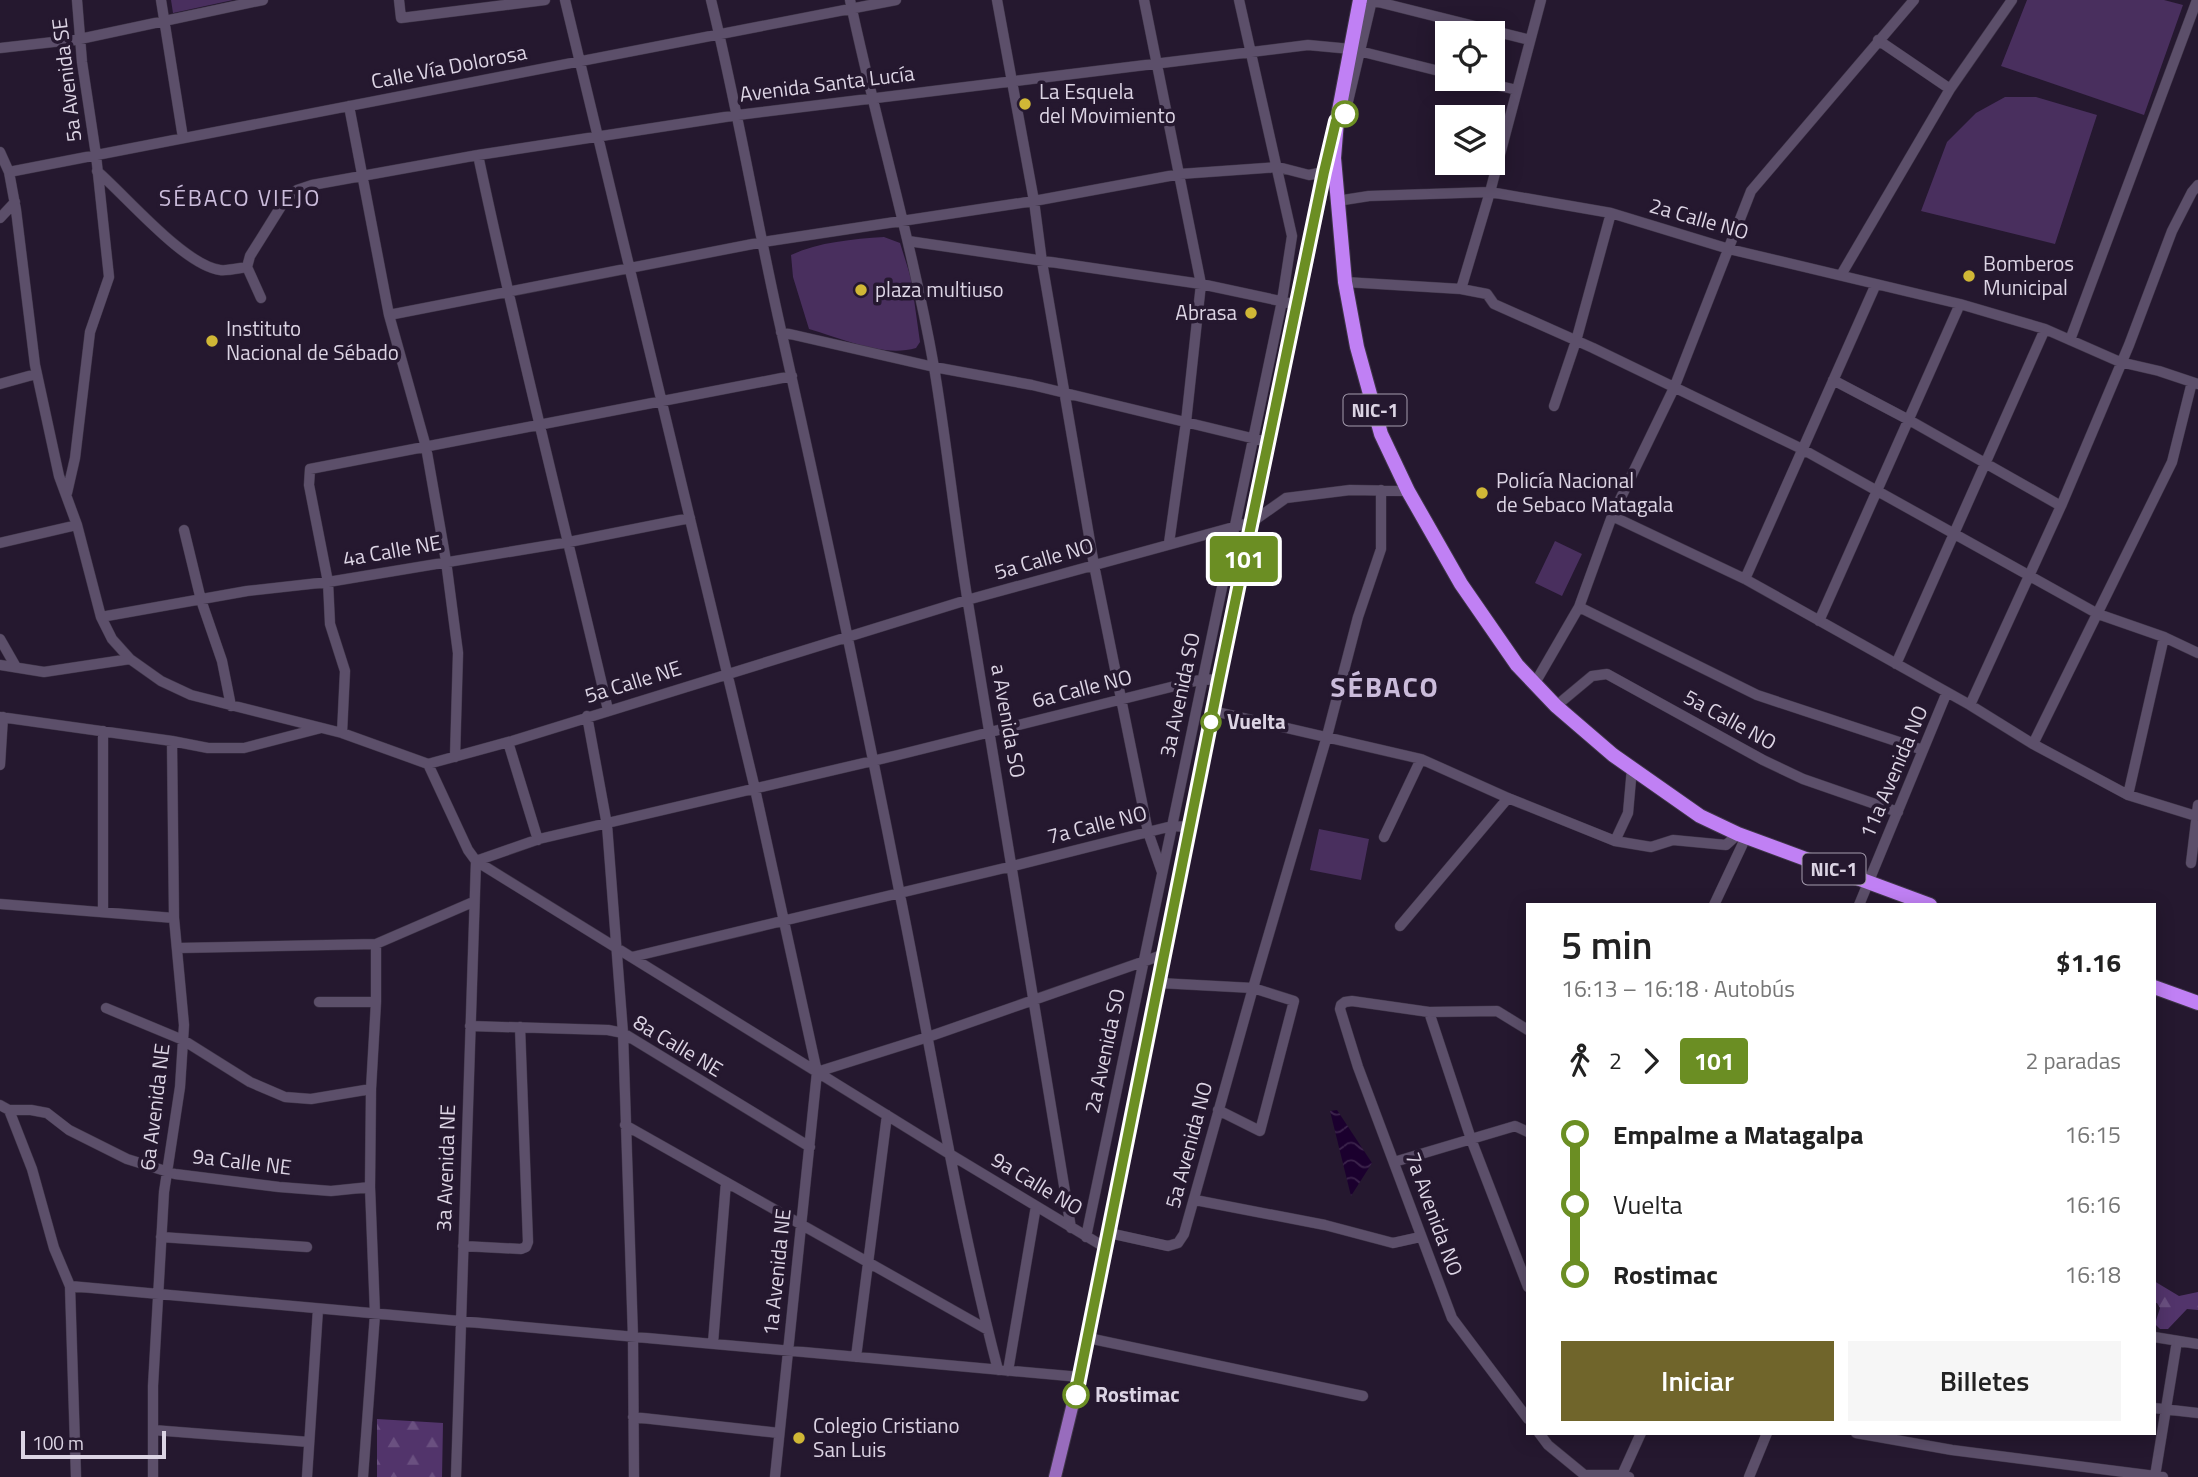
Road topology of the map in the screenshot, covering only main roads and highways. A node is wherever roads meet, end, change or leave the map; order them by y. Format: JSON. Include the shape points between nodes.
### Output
{"nodes":[{"id":1,"x":1360,"y":0,"type":"edge"},
{"id":2,"x":1336,"y":121,"type":"junction"},
{"id":3,"x":1925,"y":903,"type":"edge"},
{"id":4,"x":2156,"y":988,"type":"edge"},
{"id":5,"x":2198,"y":1003,"type":"edge"},
{"id":6,"x":1055,"y":1477,"type":"edge"}],
"edges":[{"from":1,"to":2,"type":"highway","number":"NIC-1","via":[[1356,50]]},
{"from":2,"to":3,"type":"highway","number":"NIC-1","via":[[1334,158],[1345,282],[1381,435],[1461,584],[1517,665],[1556,706],[1700,816]]},
{"from":2,"to":6,"type":"main road","via":[[1080,1377]]},
{"from":4,"to":5,"type":"highway"}]}
